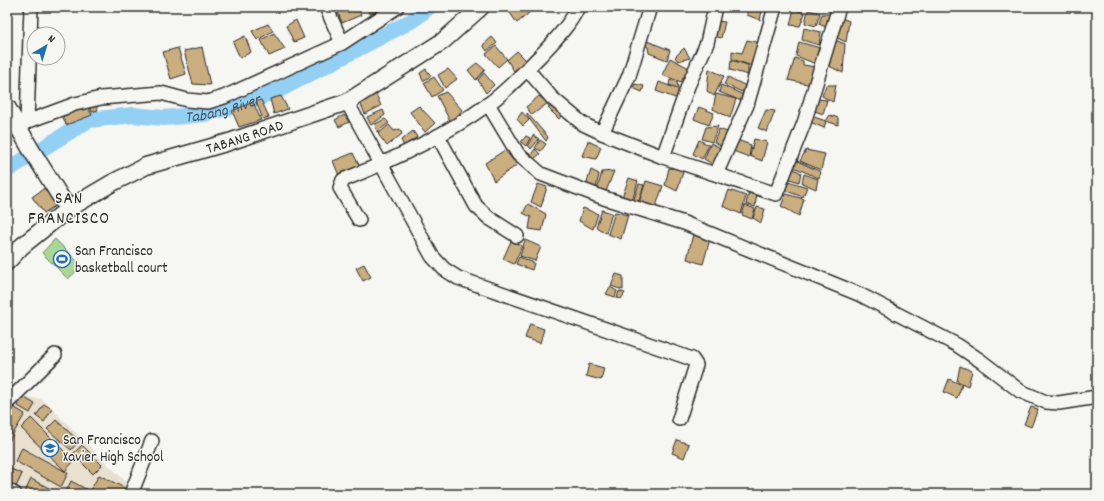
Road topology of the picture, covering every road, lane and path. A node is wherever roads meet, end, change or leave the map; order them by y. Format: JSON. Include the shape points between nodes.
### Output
{"nodes":[{"id":1,"x":31,"y":7,"type":"edge"},
{"id":2,"x":326,"y":7,"type":"edge"},
{"id":3,"x":397,"y":7,"type":"edge"},
{"id":4,"x":481,"y":7,"type":"edge"},
{"id":5,"x":578,"y":7,"type":"edge"},
{"id":6,"x":650,"y":7,"type":"edge"},
{"id":7,"x":715,"y":7,"type":"edge"},
{"id":8,"x":775,"y":7,"type":"edge"},
{"id":9,"x":839,"y":7,"type":"edge"},
{"id":10,"x":342,"y":43,"type":"junction"},
{"id":11,"x":527,"y":69,"type":"junction"},
{"id":12,"x":347,"y":102,"type":"junction"},
{"id":13,"x":488,"y":104,"type":"junction"},
{"id":14,"x":7,"y":107,"type":"edge"},
{"id":15,"x":23,"y":124,"type":"junction"},
{"id":16,"x":602,"y":133,"type":"junction"},
{"id":17,"x":438,"y":136,"type":"junction"},
{"id":18,"x":664,"y":157,"type":"junction"},
{"id":19,"x":380,"y":165,"type":"junction"},
{"id":20,"x":716,"y":174,"type":"junction"},
{"id":21,"x":68,"y":209,"type":"junction"},
{"id":22,"x":359,"y":220,"type":"dead end"},
{"id":23,"x":517,"y":236,"type":"dead end"},
{"id":24,"x":7,"y":262,"type":"edge"},
{"id":25,"x":55,"y":355,"type":"dead end"},
{"id":26,"x":1097,"y":397,"type":"edge"},
{"id":27,"x":7,"y":403,"type":"edge"},
{"id":28,"x":679,"y":419,"type":"dead end"},
{"id":29,"x":152,"y":440,"type":"dead end"},
{"id":30,"x":7,"y":490,"type":"edge"},
{"id":31,"x":15,"y":494,"type":"edge"},
{"id":32,"x":131,"y":494,"type":"edge"}],
"edges":[{"from":1,"to":15,"type":"street"},
{"from":2,"to":10,"type":"street"},
{"from":3,"to":10,"type":"street"},
{"from":4,"to":12,"type":"main road","name":"TABANG ROAD","via":[[443,42]]},
{"from":5,"to":11,"type":"street","via":[[555,40]]},
{"from":6,"to":16,"type":"street","via":[[629,76]]},
{"from":7,"to":18,"type":"street","via":[[707,43],[688,86]]},
{"from":8,"to":20,"type":"street","via":[[746,105]]},
{"from":9,"to":20,"type":"street","via":[[806,116],[776,194]]},
{"from":10,"to":15,"type":"street","via":[[208,102],[161,93],[101,98],[75,104]]},
{"from":11,"to":13,"type":"street"},
{"from":11,"to":16,"type":"street","via":[[552,98],[583,124]]},
{"from":12,"to":19,"type":"street"},
{"from":12,"to":21,"type":"main road","name":"TABANG ROAD","via":[[229,142],[146,166],[112,182]]},
{"from":13,"to":17,"type":"street"},
{"from":13,"to":26,"type":"street","via":[[518,154],[541,174],[604,198],[691,226],[861,295],[957,345],[1020,391],[1058,403]]},
{"from":14,"to":15,"type":"main road"},
{"from":15,"to":21,"type":"main road","via":[[30,148]]},
{"from":16,"to":18,"type":"street"},
{"from":17,"to":19,"type":"street"},
{"from":17,"to":23,"type":"street","via":[[476,206],[489,218]]},
{"from":18,"to":20,"type":"street"},
{"from":19,"to":22,"type":"street","via":[[341,183],[340,188]]},
{"from":19,"to":28,"type":"street","via":[[432,256],[444,269],[458,278],[692,359],[696,366]]},
{"from":21,"to":24,"type":"main road","name":"TABANG ROAD","via":[[22,246]]},
{"from":25,"to":27,"type":"street"},
{"from":29,"to":32,"type":"street"},
{"from":30,"to":31,"type":"street"}]}
